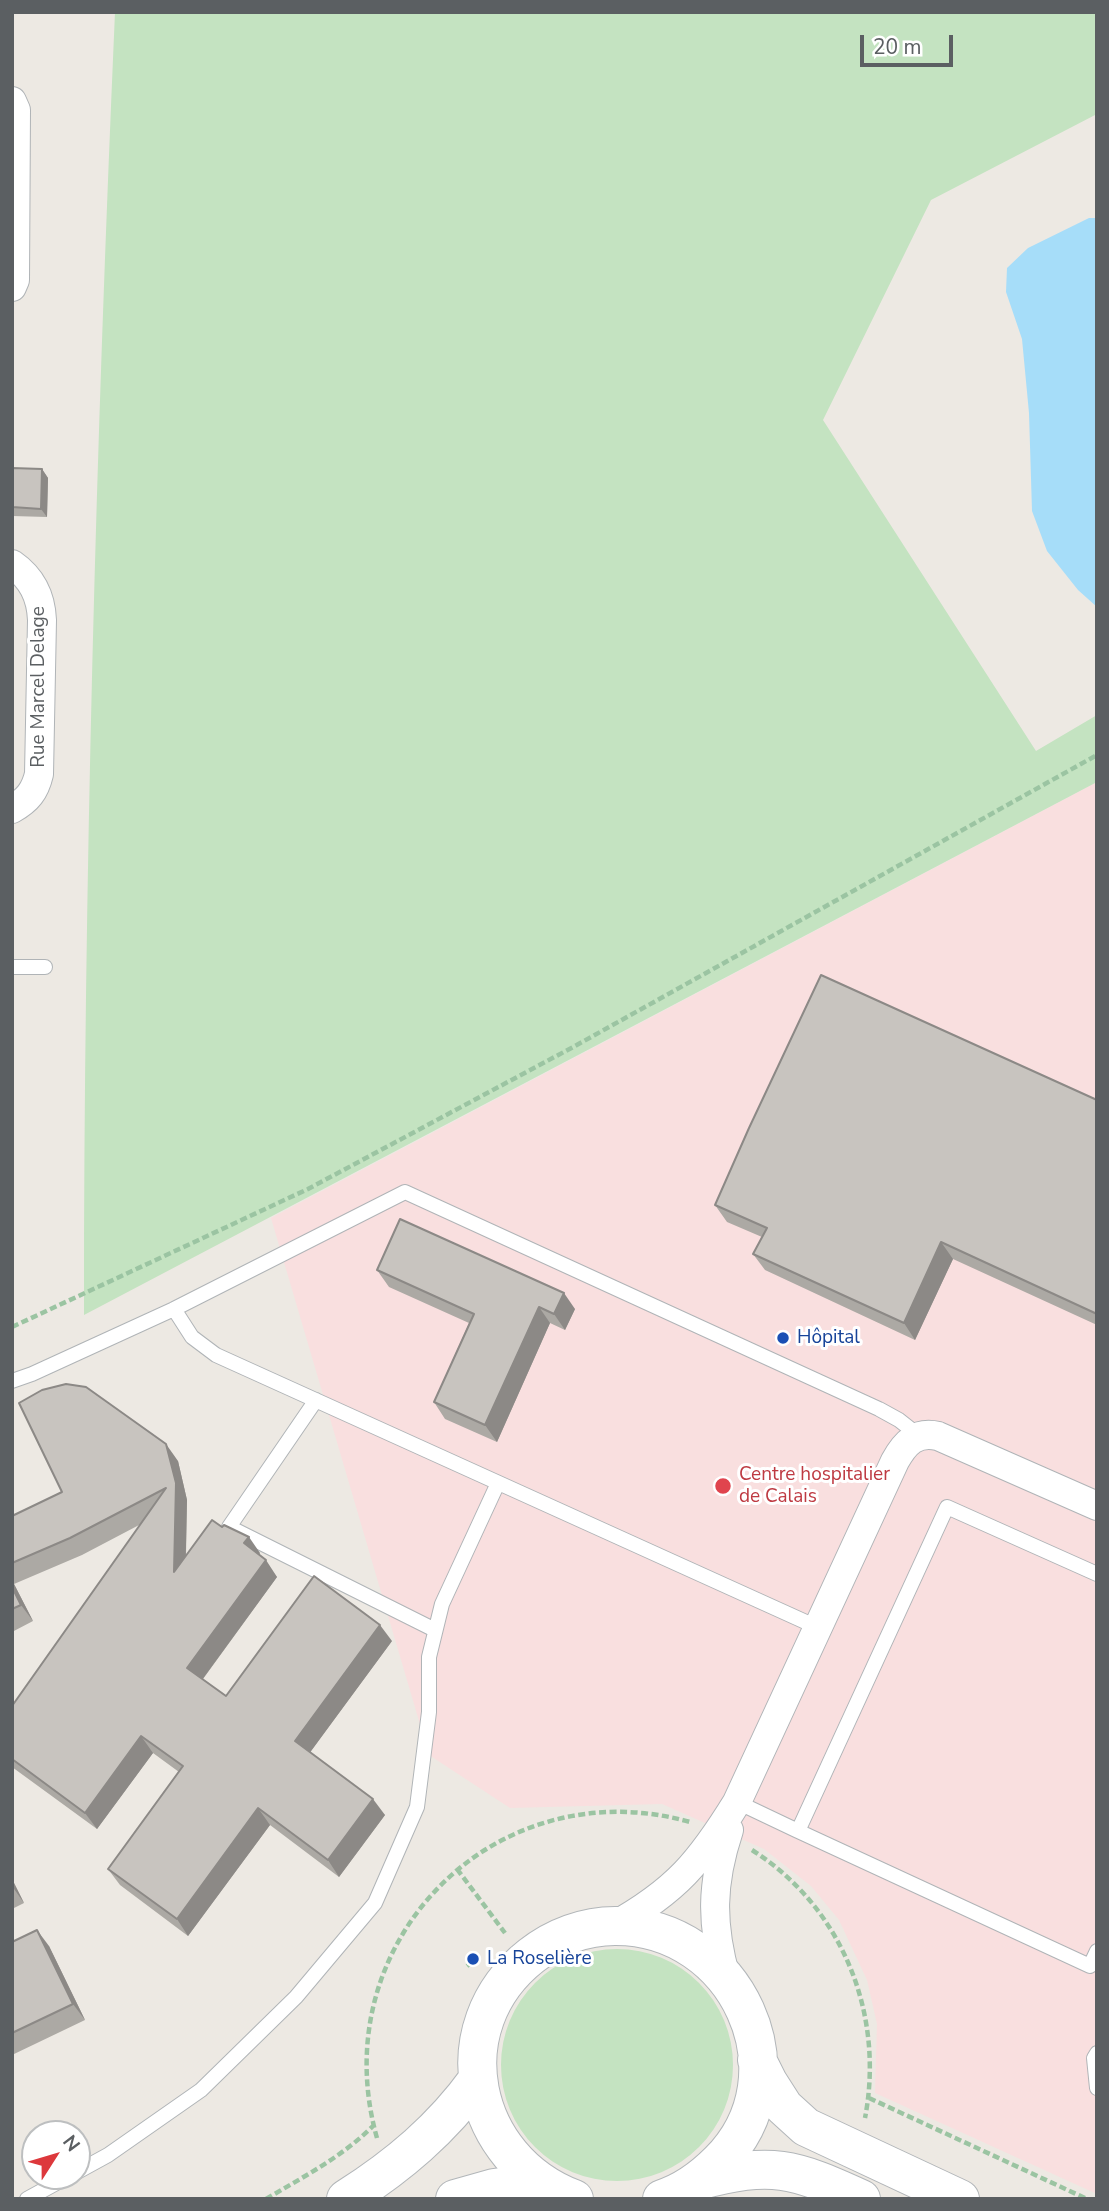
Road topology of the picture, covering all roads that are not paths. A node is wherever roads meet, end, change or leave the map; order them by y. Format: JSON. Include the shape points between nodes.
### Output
{"nodes":[{"id":1,"x":12,"y":101,"type":"edge"},
{"id":2,"x":12,"y":288,"type":"edge"},
{"id":3,"x":12,"y":564,"type":"edge"},
{"id":4,"x":12,"y":809,"type":"edge"},
{"id":5,"x":12,"y":967,"type":"edge"},
{"id":6,"x":46,"y":967,"type":"dead end"},
{"id":7,"x":174,"y":1309,"type":"junction"},
{"id":8,"x":12,"y":1381,"type":"edge"},
{"id":9,"x":316,"y":1400,"type":"junction"},
{"id":10,"x":918,"y":1435,"type":"junction"},
{"id":11,"x":498,"y":1483,"type":"junction"},
{"id":12,"x":1097,"y":1506,"type":"edge"},
{"id":13,"x":1097,"y":1574,"type":"edge"},
{"id":14,"x":819,"y":1628,"type":"junction"},
{"id":15,"x":435,"y":1630,"type":"junction"},
{"id":16,"x":737,"y":1802,"type":"junction"},
{"id":17,"x":798,"y":1831,"type":"junction"},
{"id":18,"x":613,"y":1926,"type":"junction"},
{"id":19,"x":1097,"y":1951,"type":"edge"},
{"id":20,"x":1093,"y":1968,"type":"edge"},
{"id":21,"x":726,"y":1978,"type":"junction"},
{"id":22,"x":1097,"y":2053,"type":"edge"},
{"id":23,"x":757,"y":2060,"type":"junction"},
{"id":24,"x":478,"y":2079,"type":"junction"},
{"id":25,"x":1097,"y":2088,"type":"edge"},
{"id":26,"x":91,"y":2164,"type":"edge"},
{"id":27,"x":698,"y":2181,"type":"junction"},
{"id":28,"x":538,"y":2182,"type":"junction"},
{"id":29,"x":43,"y":2190,"type":"edge"},
{"id":30,"x":27,"y":2199,"type":"edge"},
{"id":31,"x":346,"y":2199,"type":"edge"},
{"id":32,"x":455,"y":2199,"type":"edge"},
{"id":33,"x":574,"y":2199,"type":"edge"},
{"id":34,"x":662,"y":2199,"type":"edge"},
{"id":35,"x":861,"y":2199,"type":"edge"},
{"id":36,"x":960,"y":2199,"type":"edge"}],
"edges":[{"from":1,"to":2,"type":"street","via":[[16,110]]},
{"from":3,"to":4,"type":"street","name":"Rue Marcel Delage","via":[[34,586],[42,620],[39,774],[32,793]]},
{"from":5,"to":6,"type":"lane"},
{"from":7,"to":8,"type":"lane"},
{"from":7,"to":9,"type":"lane","via":[[192,1337],[216,1355]]},
{"from":7,"to":10,"type":"lane","via":[[405,1192],[879,1409]]},
{"from":9,"to":11,"type":"lane"},
{"from":9,"to":15,"type":"lane","via":[[229,1527]]},
{"from":10,"to":12,"type":"street","via":[[951,1440]]},
{"from":10,"to":14,"type":"street","via":[[895,1461]]},
{"from":11,"to":14,"type":"lane"},
{"from":11,"to":15,"type":"lane","via":[[442,1604]]},
{"from":13,"to":17,"type":"lane","via":[[947,1507]]},
{"from":14,"to":16,"type":"street"},
{"from":15,"to":26,"type":"lane","via":[[417,1807],[375,1903],[296,1997],[201,2090]]},
{"from":16,"to":17,"type":"lane"},
{"from":16,"to":18,"type":"street","via":[[687,1874],[648,1906]]},
{"from":16,"to":21,"type":"street","via":[[714,1896],[715,1929]]},
{"from":17,"to":20,"type":"lane"},
{"from":18,"to":21,"type":"street","via":[[669,1936],[706,1957]]},
{"from":18,"to":24,"type":"street","via":[[560,1938],[515,1970],[487,2015],[478,2053]]},
{"from":19,"to":20,"type":"lane"},
{"from":21,"to":23,"type":"street","via":[[749,2016]]},
{"from":22,"to":25,"type":"lane"},
{"from":23,"to":27,"type":"street","via":[[755,2095],[743,2128],[724,2157]]},
{"from":23,"to":36,"type":"street","via":[[794,2119],[821,2136]]},
{"from":24,"to":28,"type":"street","via":[[494,2131],[517,2164]]},
{"from":24,"to":31,"type":"street","via":[[423,2142]]},
{"from":27,"to":34,"type":"street"},
{"from":27,"to":35,"type":"street","via":[[755,2169],[784,2170]]},
{"from":28,"to":32,"type":"street"},
{"from":28,"to":33,"type":"street"},
{"from":29,"to":30,"type":"lane"}]}
